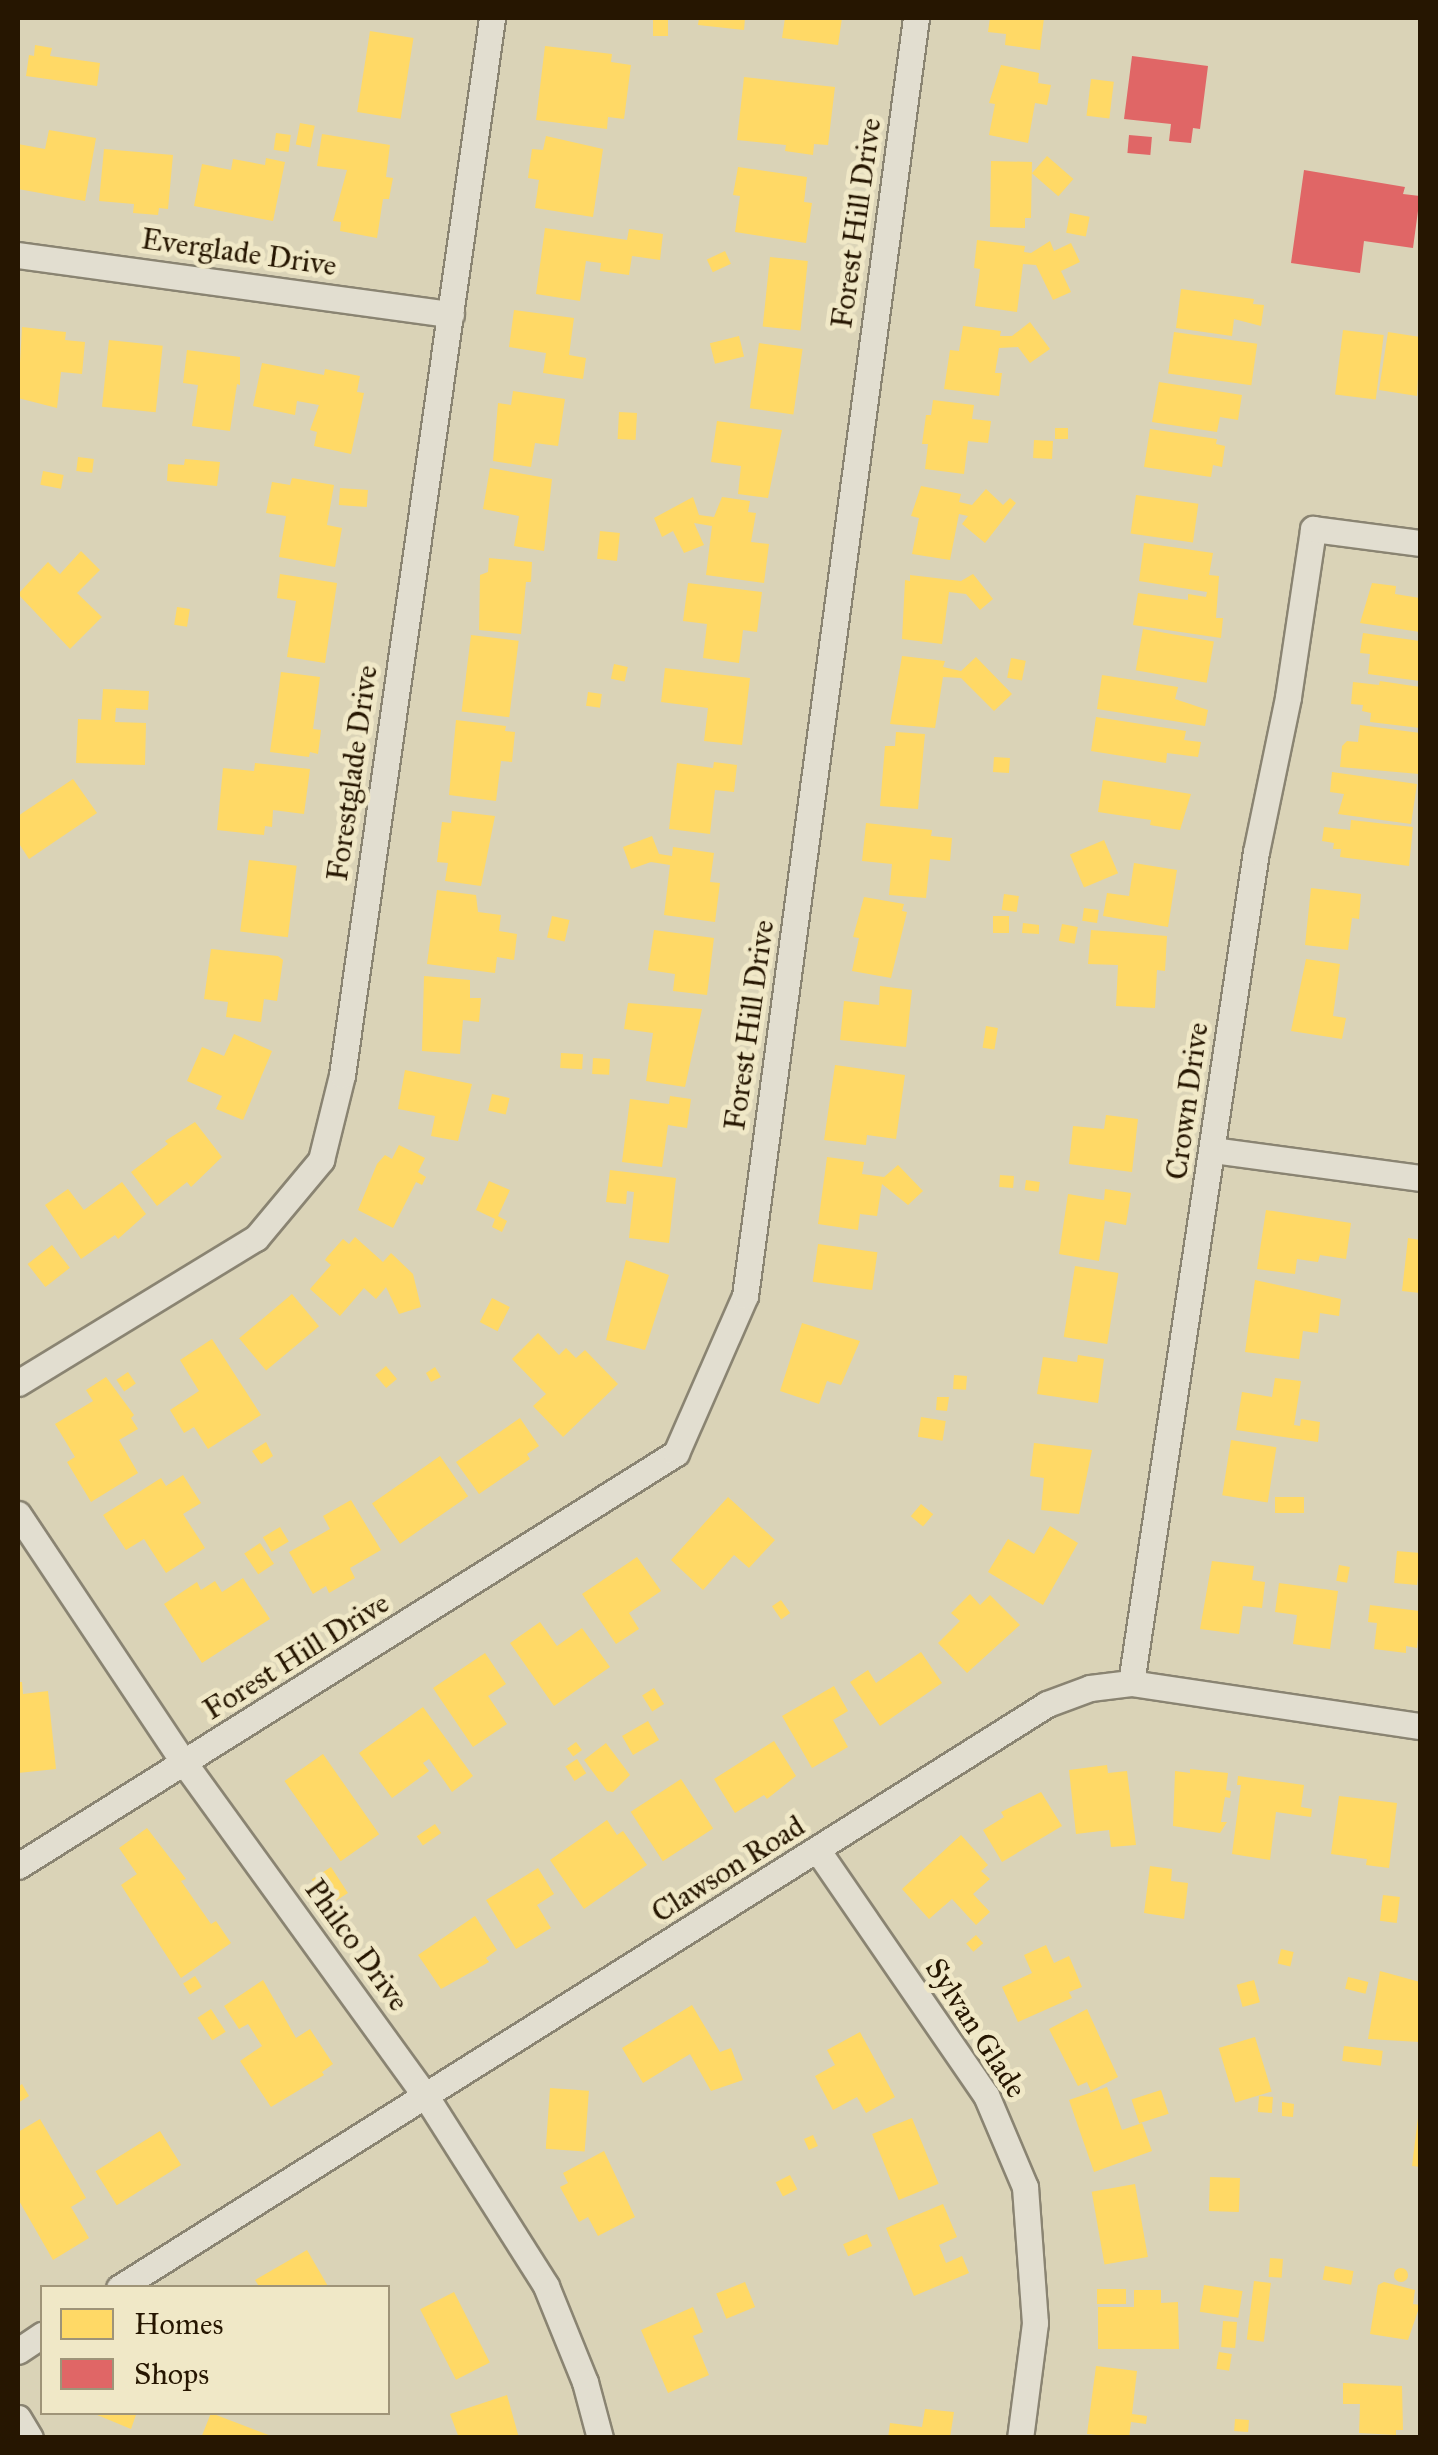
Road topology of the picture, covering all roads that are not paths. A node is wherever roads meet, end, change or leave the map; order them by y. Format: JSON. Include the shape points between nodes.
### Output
{"nodes":[{"id":1,"x":492,"y":18,"type":"edge"},
{"id":2,"x":916,"y":18,"type":"edge"},
{"id":3,"x":18,"y":255,"type":"edge"},
{"id":4,"x":451,"y":314,"type":"junction"},
{"id":5,"x":1420,"y":543,"type":"edge"},
{"id":6,"x":1213,"y":1150,"type":"junction"},
{"id":7,"x":1420,"y":1178,"type":"edge"},
{"id":8,"x":18,"y":1383,"type":"edge"},
{"id":9,"x":18,"y":1514,"type":"edge"},
{"id":10,"x":1132,"y":1684,"type":"junction"},
{"id":11,"x":1420,"y":1726,"type":"edge"},
{"id":12,"x":185,"y":1764,"type":"junction"},
{"id":13,"x":818,"y":1851,"type":"junction"},
{"id":14,"x":18,"y":1866,"type":"edge"},
{"id":15,"x":426,"y":2095,"type":"junction"},
{"id":16,"x":124,"y":2285,"type":"edge"},
{"id":17,"x":40,"y":2337,"type":"edge"},
{"id":18,"x":18,"y":2351,"type":"edge"},
{"id":19,"x":18,"y":2418,"type":"edge"},
{"id":20,"x":30,"y":2438,"type":"edge"},
{"id":21,"x":600,"y":2438,"type":"edge"},
{"id":22,"x":1020,"y":2438,"type":"edge"}],
"edges":[{"from":1,"to":4,"type":"street","name":"Forestglade Drive"},
{"from":2,"to":12,"type":"street","name":"Forest Hill Drive","via":[[745,1296],[676,1453]]},
{"from":3,"to":4,"type":"street","name":"Everglade Drive"},
{"from":4,"to":8,"type":"street","name":"Forestglade Drive","via":[[342,1075],[321,1160],[256,1238]]},
{"from":5,"to":6,"type":"street","name":"Crown Drive","via":[[1313,529]]},
{"from":6,"to":7,"type":"street"},
{"from":6,"to":10,"type":"street","name":"Crown Drive"},
{"from":9,"to":12,"type":"street","name":"Philco Drive"},
{"from":10,"to":11,"type":"street","name":"Clawson Road"},
{"from":10,"to":13,"type":"street","name":"Clawson Road","via":[[1090,1688],[1048,1704]]},
{"from":12,"to":14,"type":"street","name":"Forest Hill Drive"},
{"from":12,"to":15,"type":"street","name":"Philco Drive"},
{"from":13,"to":15,"type":"street","name":"Clawson Road"},
{"from":13,"to":22,"type":"street","name":"Sylvan Glade","via":[[986,2094],[1025,2187],[1035,2323]]},
{"from":15,"to":16,"type":"street","name":"Clawson Road"},
{"from":15,"to":21,"type":"street","name":"Philco Drive","via":[[546,2286]]},
{"from":17,"to":18,"type":"street"},
{"from":19,"to":20,"type":"street"}]}
